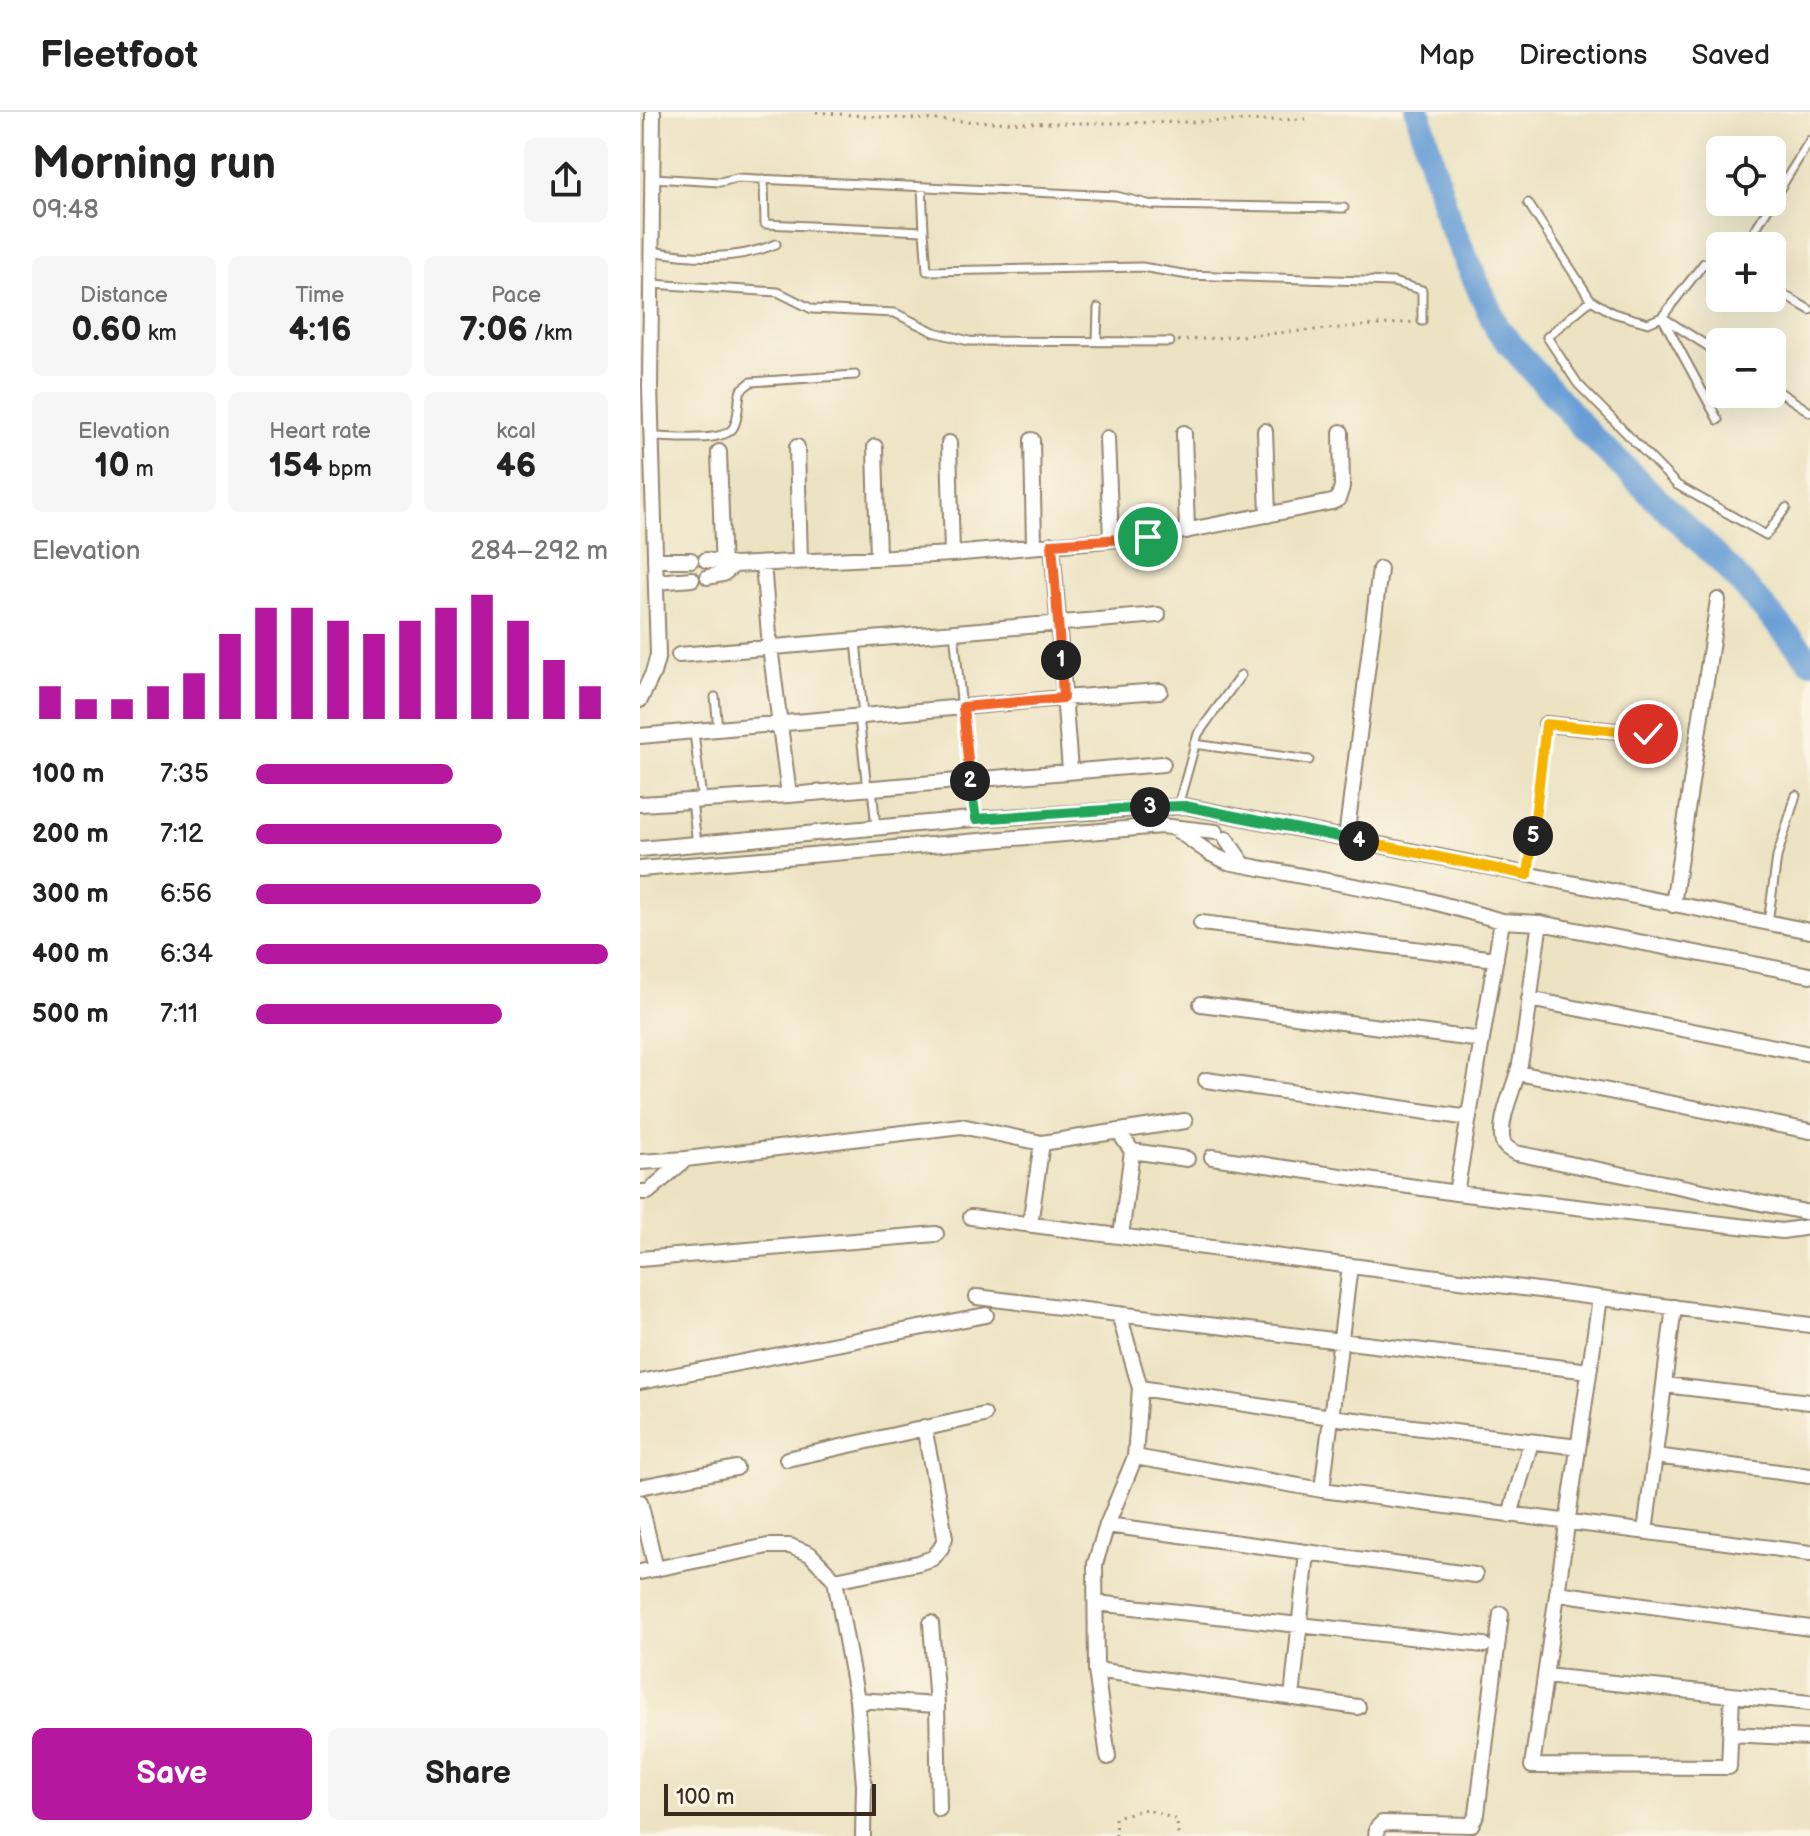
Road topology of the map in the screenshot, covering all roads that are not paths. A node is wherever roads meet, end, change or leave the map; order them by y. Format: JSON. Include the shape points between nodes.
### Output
{"nodes":[{"id":1,"x":653,"y":112,"type":"edge"},
{"id":2,"x":1810,"y":140,"type":"edge"},
{"id":3,"x":652,"y":178,"type":"junction"},
{"id":4,"x":764,"y":179,"type":"junction"},
{"id":5,"x":1786,"y":179,"type":"edge"},
{"id":6,"x":922,"y":188,"type":"junction"},
{"id":7,"x":1528,"y":203,"type":"dead end"},
{"id":8,"x":1344,"y":208,"type":"dead end"},
{"id":9,"x":924,"y":231,"type":"junction"},
{"id":10,"x":776,"y":244,"type":"dead end"},
{"id":11,"x":645,"y":251,"type":"edge"},
{"id":12,"x":1706,"y":263,"type":"edge"},
{"id":13,"x":651,"y":284,"type":"junction"},
{"id":14,"x":1786,"y":296,"type":"edge"},
{"id":15,"x":1591,"y":300,"type":"junction"},
{"id":16,"x":1098,"y":308,"type":"dead end"},
{"id":17,"x":1810,"y":310,"type":"edge"},
{"id":18,"x":1662,"y":317,"type":"junction"},
{"id":19,"x":1422,"y":321,"type":"road end"},
{"id":20,"x":1097,"y":341,"type":"junction"},
{"id":21,"x":1170,"y":342,"type":"road end"},
{"id":22,"x":1706,"y":345,"type":"edge"},
{"id":23,"x":855,"y":375,"type":"dead end"},
{"id":24,"x":1786,"y":396,"type":"edge"},
{"id":25,"x":1810,"y":412,"type":"edge"},
{"id":26,"x":1718,"y":420,"type":"dead end"},
{"id":27,"x":1265,"y":431,"type":"dead end"},
{"id":28,"x":1341,"y":432,"type":"dead end"},
{"id":29,"x":1184,"y":433,"type":"dead end"},
{"id":30,"x":650,"y":437,"type":"junction"},
{"id":31,"x":1107,"y":438,"type":"dead end"},
{"id":32,"x":1032,"y":440,"type":"dead end"},
{"id":33,"x":949,"y":443,"type":"dead end"},
{"id":34,"x":797,"y":447,"type":"dead end"},
{"id":35,"x":875,"y":447,"type":"dead end"},
{"id":36,"x":719,"y":452,"type":"dead end"},
{"id":37,"x":1786,"y":508,"type":"dead end"},
{"id":38,"x":1268,"y":515,"type":"junction"},
{"id":39,"x":1187,"y":531,"type":"junction"},
{"id":40,"x":1111,"y":539,"type":"junction"},
{"id":41,"x":1052,"y":544,"type":"junction"},
{"id":42,"x":1034,"y":546,"type":"junction"},
{"id":43,"x":952,"y":554,"type":"junction"},
{"id":44,"x":878,"y":558,"type":"junction"},
{"id":45,"x":655,"y":560,"type":"junction"},
{"id":46,"x":800,"y":562,"type":"junction"},
{"id":47,"x":763,"y":564,"type":"junction"},
{"id":48,"x":727,"y":567,"type":"junction"},
{"id":49,"x":1380,"y":569,"type":"dead end"},
{"id":50,"x":656,"y":582,"type":"junction"},
{"id":51,"x":1718,"y":600,"type":"dead end"},
{"id":52,"x":1158,"y":615,"type":"dead end"},
{"id":53,"x":1058,"y":622,"type":"junction"},
{"id":54,"x":954,"y":631,"type":"junction"},
{"id":55,"x":856,"y":640,"type":"junction"},
{"id":56,"x":770,"y":647,"type":"junction"},
{"id":57,"x":679,"y":655,"type":"dead end"},
{"id":58,"x":1241,"y":675,"type":"dead end"},
{"id":59,"x":1160,"y":691,"type":"dead end"},
{"id":60,"x":715,"y":697,"type":"dead end"},
{"id":61,"x":1063,"y":698,"type":"junction"},
{"id":62,"x":640,"y":700,"type":"edge"},
{"id":63,"x":963,"y":707,"type":"junction"},
{"id":64,"x":861,"y":717,"type":"junction"},
{"id":65,"x":779,"y":724,"type":"junction"},
{"id":66,"x":1546,"y":724,"type":"joint"},
{"id":67,"x":718,"y":730,"type":"junction"},
{"id":68,"x":694,"y":732,"type":"junction"},
{"id":69,"x":1648,"y":734,"type":"dead end"},
{"id":70,"x":640,"y":736,"type":"edge"},
{"id":71,"x":1194,"y":744,"type":"junction"},
{"id":72,"x":1309,"y":760,"type":"dead end"},
{"id":73,"x":1163,"y":764,"type":"dead end"},
{"id":74,"x":1070,"y":770,"type":"junction"},
{"id":75,"x":969,"y":779,"type":"junction"},
{"id":76,"x":869,"y":788,"type":"junction"},
{"id":77,"x":789,"y":795,"type":"junction"},
{"id":78,"x":1796,"y":795,"type":"dead end"},
{"id":79,"x":697,"y":800,"type":"junction"},
{"id":80,"x":640,"y":804,"type":"edge"},
{"id":81,"x":1178,"y":806,"type":"junction"},
{"id":82,"x":976,"y":819,"type":"junction"},
{"id":83,"x":876,"y":828,"type":"junction"},
{"id":84,"x":1174,"y":828,"type":"junction"},
{"id":85,"x":1346,"y":838,"type":"junction"},
{"id":86,"x":697,"y":844,"type":"junction"},
{"id":87,"x":640,"y":849,"type":"edge"},
{"id":88,"x":1244,"y":865,"type":"junction"},
{"id":89,"x":640,"y":869,"type":"edge"},
{"id":90,"x":1528,"y":875,"type":"junction"},
{"id":91,"x":1673,"y":905,"type":"junction"},
{"id":92,"x":1502,"y":921,"type":"junction"},
{"id":93,"x":1201,"y":923,"type":"dead end"},
{"id":94,"x":1540,"y":923,"type":"junction"},
{"id":95,"x":1768,"y":923,"type":"junction"},
{"id":96,"x":1810,"y":931,"type":"edge"},
{"id":97,"x":1496,"y":959,"type":"junction"},
{"id":98,"x":1810,"y":975,"type":"edge"},
{"id":99,"x":1529,"y":999,"type":"junction"},
{"id":100,"x":1201,"y":1004,"type":"dead end"},
{"id":101,"x":1482,"y":1040,"type":"junction"},
{"id":102,"x":1810,"y":1054,"type":"edge"},
{"id":103,"x":1518,"y":1073,"type":"junction"},
{"id":104,"x":1206,"y":1080,"type":"dead end"},
{"id":105,"x":1469,"y":1118,"type":"junction"},
{"id":106,"x":1185,"y":1121,"type":"dead end"},
{"id":107,"x":1118,"y":1131,"type":"junction"},
{"id":108,"x":1810,"y":1131,"type":"edge"},
{"id":109,"x":1042,"y":1143,"type":"junction"},
{"id":110,"x":1132,"y":1151,"type":"junction"},
{"id":111,"x":1212,"y":1157,"type":"dead end"},
{"id":112,"x":686,"y":1159,"type":"junction"},
{"id":113,"x":1187,"y":1159,"type":"dead end"},
{"id":114,"x":640,"y":1162,"type":"edge"},
{"id":115,"x":640,"y":1192,"type":"edge"},
{"id":116,"x":1456,"y":1193,"type":"junction"},
{"id":117,"x":1810,"y":1213,"type":"edge"},
{"id":118,"x":971,"y":1217,"type":"dead end"},
{"id":119,"x":1030,"y":1224,"type":"junction"},
{"id":120,"x":1810,"y":1227,"type":"edge"},
{"id":121,"x":936,"y":1234,"type":"dead end"},
{"id":122,"x":1121,"y":1236,"type":"junction"},
{"id":123,"x":640,"y":1259,"type":"edge"},
{"id":124,"x":1350,"y":1266,"type":"junction"},
{"id":125,"x":977,"y":1297,"type":"dead end"},
{"id":126,"x":1600,"y":1298,"type":"junction"},
{"id":127,"x":1674,"y":1307,"type":"junction"},
{"id":128,"x":1119,"y":1314,"type":"junction"},
{"id":129,"x":986,"y":1315,"type":"dead end"},
{"id":130,"x":1810,"y":1325,"type":"edge"},
{"id":131,"x":1340,"y":1340,"type":"junction"},
{"id":132,"x":1589,"y":1371,"type":"junction"},
{"id":133,"x":640,"y":1382,"type":"edge"},
{"id":134,"x":1664,"y":1385,"type":"junction"},
{"id":135,"x":1140,"y":1388,"type":"junction"},
{"id":136,"x":1810,"y":1402,"type":"edge"},
{"id":137,"x":984,"y":1415,"type":"dead end"},
{"id":138,"x":1331,"y":1417,"type":"junction"},
{"id":139,"x":924,"y":1427,"type":"junction"},
{"id":140,"x":1531,"y":1442,"type":"junction"},
{"id":141,"x":1578,"y":1447,"type":"junction"},
{"id":142,"x":1655,"y":1456,"type":"junction"},
{"id":143,"x":1135,"y":1457,"type":"junction"},
{"id":144,"x":787,"y":1459,"type":"dead end"},
{"id":145,"x":736,"y":1468,"type":"dead end"},
{"id":146,"x":1810,"y":1476,"type":"edge"},
{"id":147,"x":640,"y":1487,"type":"edge"},
{"id":148,"x":1322,"y":1490,"type":"junction"},
{"id":149,"x":640,"y":1502,"type":"edge"},
{"id":150,"x":1510,"y":1515,"type":"junction"},
{"id":151,"x":1567,"y":1522,"type":"junction"},
{"id":152,"x":1107,"y":1525,"type":"junction"},
{"id":153,"x":1645,"y":1532,"type":"junction"},
{"id":154,"x":1307,"y":1552,"type":"junction"},
{"id":155,"x":1810,"y":1553,"type":"edge"},
{"id":156,"x":656,"y":1569,"type":"junction"},
{"id":157,"x":640,"y":1572,"type":"edge"},
{"id":158,"x":1475,"y":1575,"type":"dead end"},
{"id":159,"x":835,"y":1580,"type":"junction"},
{"id":160,"x":1557,"y":1593,"type":"junction"},
{"id":161,"x":1096,"y":1603,"type":"junction"},
{"id":162,"x":1501,"y":1614,"type":"dead end"},
{"id":163,"x":931,"y":1623,"type":"dead end"},
{"id":164,"x":1299,"y":1624,"type":"junction"},
{"id":165,"x":1810,"y":1628,"type":"edge"},
{"id":166,"x":1484,"y":1645,"type":"dead end"},
{"id":167,"x":1096,"y":1670,"type":"junction"},
{"id":168,"x":1545,"y":1676,"type":"junction"},
{"id":169,"x":1732,"y":1695,"type":"junction"},
{"id":170,"x":1292,"y":1698,"type":"junction"},
{"id":171,"x":857,"y":1700,"type":"junction"},
{"id":172,"x":1810,"y":1703,"type":"edge"},
{"id":173,"x":937,"y":1705,"type":"junction"},
{"id":174,"x":1358,"y":1707,"type":"dead end"},
{"id":175,"x":1730,"y":1734,"type":"junction"},
{"id":176,"x":1810,"y":1738,"type":"edge"},
{"id":177,"x":1108,"y":1757,"type":"dead end"},
{"id":178,"x":939,"y":1809,"type":"dead end"},
{"id":179,"x":863,"y":1836,"type":"edge"},
{"id":180,"x":1376,"y":1836,"type":"edge"}],
"edges":[{"from":1,"to":3,"type":"street"},
{"from":2,"to":5,"type":"lane"},
{"from":3,"to":4,"type":"lane"},
{"from":3,"to":11,"type":"street"},
{"from":4,"to":6,"type":"lane"},
{"from":4,"to":9,"type":"lane","via":[[765,224]]},
{"from":6,"to":8,"type":"lane","via":[[1116,196],[1152,205]]},
{"from":6,"to":9,"type":"lane"},
{"from":7,"to":15,"type":"lane"},
{"from":9,"to":19,"type":"lane","via":[[927,271],[1142,267],[1188,275],[1393,282],[1422,290]]},
{"from":10,"to":11,"type":"lane","via":[[737,256]]},
{"from":11,"to":13,"type":"street"},
{"from":12,"to":18,"type":"lane"},
{"from":13,"to":20,"type":"lane","via":[[778,292],[812,309],[895,313],[969,341]]},
{"from":13,"to":30,"type":"street"},
{"from":14,"to":17,"type":"lane"},
{"from":15,"to":18,"type":"lane","via":[[1648,323]]},
{"from":15,"to":37,"type":"lane","via":[[1547,337],[1578,384],[1677,485],[1766,535]]},
{"from":16,"to":20,"type":"lane"},
{"from":18,"to":22,"type":"lane"},
{"from":18,"to":26,"type":"lane"},
{"from":20,"to":21,"type":"lane"},
{"from":23,"to":30,"type":"lane","via":[[751,382],[741,390],[737,418],[727,434]]},
{"from":24,"to":25,"type":"lane"},
{"from":27,"to":38,"type":"street"},
{"from":28,"to":38,"type":"street","via":[[1338,499]]},
{"from":29,"to":39,"type":"street"},
{"from":30,"to":45,"type":"street"},
{"from":31,"to":40,"type":"street"},
{"from":32,"to":42,"type":"street"},
{"from":33,"to":43,"type":"street"},
{"from":34,"to":46,"type":"street"},
{"from":35,"to":44,"type":"street"},
{"from":36,"to":48,"type":"street"},
{"from":38,"to":39,"type":"street"},
{"from":39,"to":40,"type":"street"},
{"from":40,"to":41,"type":"street"},
{"from":41,"to":42,"type":"street"},
{"from":41,"to":53,"type":"street"},
{"from":42,"to":43,"type":"street"},
{"from":43,"to":44,"type":"street"},
{"from":44,"to":46,"type":"street"},
{"from":45,"to":48,"type":"street","via":[[698,560]]},
{"from":45,"to":50,"type":"street"},
{"from":46,"to":47,"type":"street"},
{"from":47,"to":48,"type":"street"},
{"from":47,"to":56,"type":"street"},
{"from":48,"to":50,"type":"street","via":[[700,578]]},
{"from":49,"to":85,"type":"street"},
{"from":50,"to":62,"type":"street","via":[[658,655]]},
{"from":51,"to":91,"type":"street"},
{"from":52,"to":53,"type":"street"},
{"from":53,"to":54,"type":"street"},
{"from":53,"to":61,"type":"street"},
{"from":54,"to":55,"type":"street"},
{"from":54,"to":63,"type":"lane"},
{"from":55,"to":56,"type":"street"},
{"from":55,"to":64,"type":"lane"},
{"from":56,"to":57,"type":"street"},
{"from":56,"to":65,"type":"street"},
{"from":58,"to":71,"type":"lane"},
{"from":59,"to":61,"type":"street"},
{"from":60,"to":67,"type":"lane"},
{"from":61,"to":63,"type":"street"},
{"from":61,"to":74,"type":"street"},
{"from":63,"to":64,"type":"street"},
{"from":63,"to":75,"type":"lane"},
{"from":64,"to":65,"type":"street"},
{"from":64,"to":76,"type":"lane"},
{"from":65,"to":67,"type":"street"},
{"from":65,"to":77,"type":"street"},
{"from":66,"to":69,"type":"street"},
{"from":66,"to":90,"type":"lane"},
{"from":67,"to":68,"type":"street"},
{"from":68,"to":70,"type":"street"},
{"from":68,"to":79,"type":"lane"},
{"from":71,"to":72,"type":"lane"},
{"from":71,"to":81,"type":"lane"},
{"from":73,"to":74,"type":"street"},
{"from":74,"to":75,"type":"street"},
{"from":75,"to":76,"type":"street"},
{"from":75,"to":82,"type":"lane"},
{"from":76,"to":77,"type":"street"},
{"from":76,"to":83,"type":"lane"},
{"from":77,"to":79,"type":"street"},
{"from":78,"to":95,"type":"lane","via":[[1777,857]]},
{"from":79,"to":80,"type":"street"},
{"from":79,"to":86,"type":"lane"},
{"from":81,"to":82,"type":"street"},
{"from":81,"to":85,"type":"street"},
{"from":82,"to":83,"type":"street"},
{"from":83,"to":86,"type":"street"},
{"from":84,"to":88,"type":"street","via":[[1211,854]]},
{"from":84,"to":88,"type":"street","via":[[1221,835]]},
{"from":84,"to":89,"type":"street"},
{"from":85,"to":90,"type":"street"},
{"from":86,"to":87,"type":"street"},
{"from":88,"to":92,"type":"street","via":[[1423,899]]},
{"from":90,"to":91,"type":"street"},
{"from":91,"to":95,"type":"street"},
{"from":92,"to":94,"type":"street"},
{"from":92,"to":97,"type":"street"},
{"from":93,"to":97,"type":"street"},
{"from":94,"to":98,"type":"street"},
{"from":94,"to":99,"type":"street"},
{"from":95,"to":96,"type":"street"},
{"from":97,"to":101,"type":"street"},
{"from":99,"to":102,"type":"street"},
{"from":99,"to":103,"type":"street"},
{"from":100,"to":101,"type":"street"},
{"from":101,"to":105,"type":"street"},
{"from":103,"to":108,"type":"street"},
{"from":103,"to":117,"type":"street","via":[[1502,1125],[1507,1149]]},
{"from":104,"to":105,"type":"street"},
{"from":105,"to":116,"type":"street"},
{"from":106,"to":107,"type":"street"},
{"from":107,"to":109,"type":"street"},
{"from":107,"to":110,"type":"street"},
{"from":109,"to":112,"type":"street","via":[[961,1126]]},
{"from":109,"to":119,"type":"street"},
{"from":110,"to":113,"type":"street"},
{"from":110,"to":122,"type":"street"},
{"from":111,"to":116,"type":"street"},
{"from":112,"to":114,"type":"street"},
{"from":112,"to":115,"type":"street","via":[[648,1192]]},
{"from":116,"to":120,"type":"street","via":[[1782,1231]]},
{"from":118,"to":119,"type":"street"},
{"from":119,"to":122,"type":"street"},
{"from":121,"to":123,"type":"street"},
{"from":122,"to":124,"type":"street"},
{"from":124,"to":126,"type":"street"},
{"from":124,"to":131,"type":"street"},
{"from":125,"to":128,"type":"street"},
{"from":126,"to":127,"type":"street"},
{"from":126,"to":132,"type":"street"},
{"from":127,"to":130,"type":"street"},
{"from":127,"to":134,"type":"street"},
{"from":128,"to":131,"type":"street"},
{"from":128,"to":135,"type":"street"},
{"from":129,"to":133,"type":"street"},
{"from":131,"to":132,"type":"street"},
{"from":131,"to":138,"type":"street"},
{"from":132,"to":141,"type":"street"},
{"from":134,"to":136,"type":"street"},
{"from":134,"to":142,"type":"street"},
{"from":135,"to":138,"type":"street"},
{"from":135,"to":143,"type":"street"},
{"from":137,"to":139,"type":"street"},
{"from":138,"to":140,"type":"street"},
{"from":138,"to":148,"type":"street"},
{"from":139,"to":144,"type":"street"},
{"from":139,"to":159,"type":"street","via":[[945,1538],[941,1548],[933,1558],[918,1563]]},
{"from":140,"to":141,"type":"street"},
{"from":140,"to":150,"type":"street"},
{"from":141,"to":151,"type":"street"},
{"from":142,"to":146,"type":"street"},
{"from":142,"to":153,"type":"street"},
{"from":143,"to":148,"type":"street"},
{"from":143,"to":152,"type":"street"},
{"from":145,"to":147,"type":"street"},
{"from":148,"to":150,"type":"street"},
{"from":149,"to":156,"type":"street"},
{"from":150,"to":151,"type":"street"},
{"from":151,"to":153,"type":"street"},
{"from":151,"to":160,"type":"street"},
{"from":152,"to":154,"type":"street"},
{"from":152,"to":161,"type":"street","via":[[1095,1564]]},
{"from":153,"to":155,"type":"street"},
{"from":154,"to":158,"type":"street"},
{"from":154,"to":164,"type":"street"},
{"from":156,"to":157,"type":"street"},
{"from":156,"to":159,"type":"street","via":[[790,1546],[810,1554]]},
{"from":159,"to":171,"type":"street"},
{"from":160,"to":165,"type":"street"},
{"from":160,"to":168,"type":"street"},
{"from":161,"to":164,"type":"street"},
{"from":161,"to":167,"type":"street"},
{"from":162,"to":180,"type":"street","via":[[1477,1814],[1471,1825],[1382,1823]]},
{"from":163,"to":173,"type":"street"},
{"from":164,"to":166,"type":"street"},
{"from":164,"to":170,"type":"street"},
{"from":167,"to":170,"type":"street"},
{"from":167,"to":177,"type":"street"},
{"from":168,"to":169,"type":"street"},
{"from":168,"to":175,"type":"street","via":[[1532,1766],[1729,1767]]},
{"from":169,"to":172,"type":"street"},
{"from":169,"to":175,"type":"street"},
{"from":170,"to":174,"type":"street"},
{"from":171,"to":173,"type":"street"},
{"from":171,"to":179,"type":"street"},
{"from":173,"to":178,"type":"street"},
{"from":175,"to":176,"type":"street"}]}
